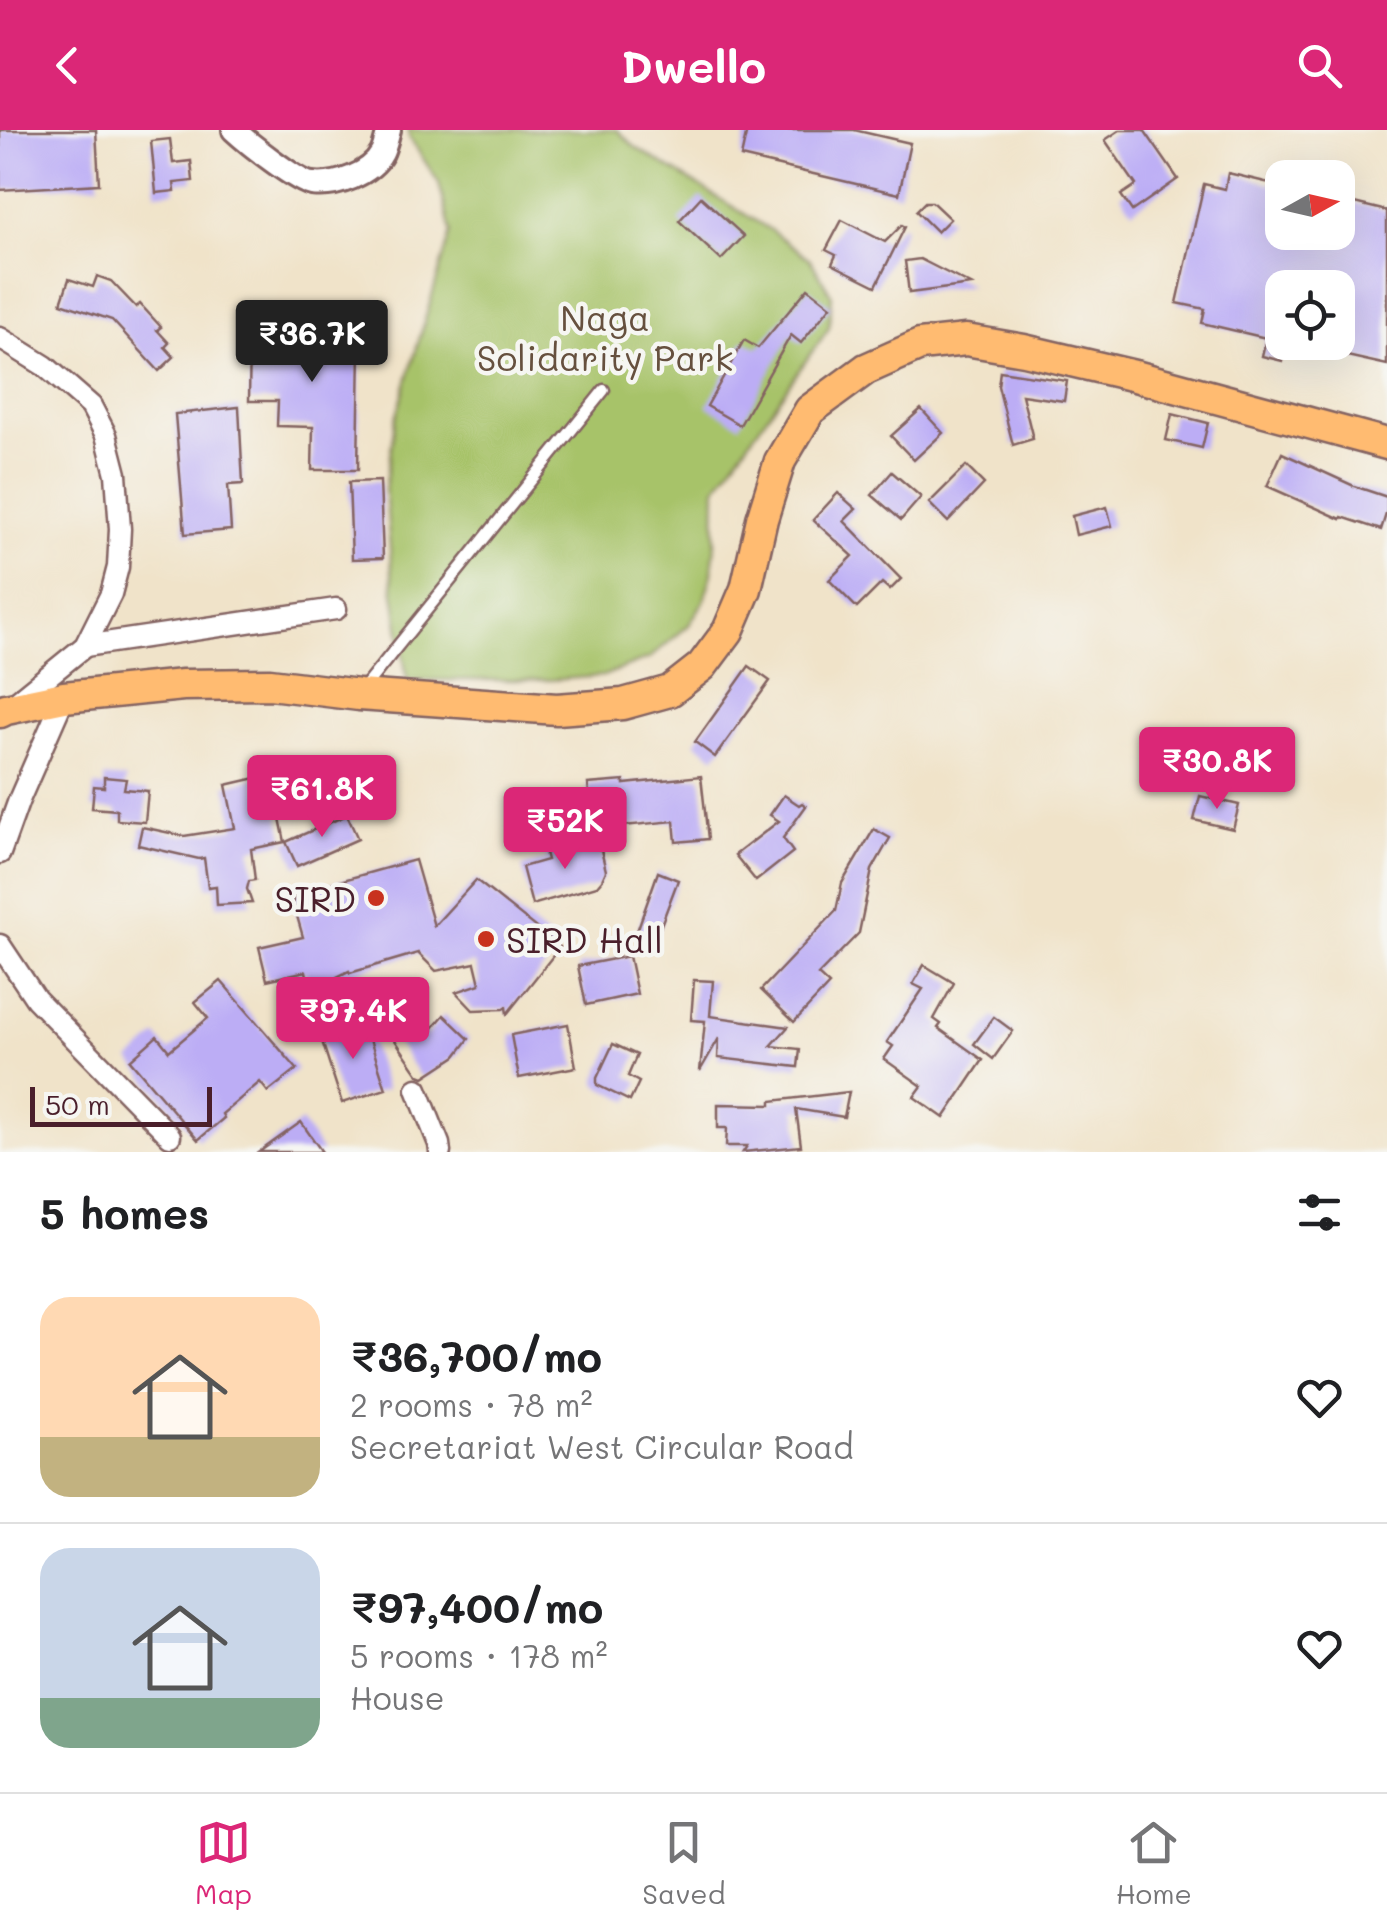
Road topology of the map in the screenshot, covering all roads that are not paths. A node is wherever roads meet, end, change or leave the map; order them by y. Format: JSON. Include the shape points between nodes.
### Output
{"nodes":[{"id":1,"x":234,"y":130,"type":"edge"},
{"id":2,"x":389,"y":130,"type":"edge"},
{"id":3,"x":0,"y":338,"type":"edge"},
{"id":4,"x":604,"y":390,"type":"dead end"},
{"id":5,"x":1387,"y":444,"type":"edge"},
{"id":6,"x":336,"y":609,"type":"dead end"},
{"id":7,"x":85,"y":646,"type":"junction"},
{"id":8,"x":359,"y":695,"type":"junction"},
{"id":9,"x":64,"y":698,"type":"junction"},
{"id":10,"x":3,"y":710,"type":"edge"},
{"id":11,"x":0,"y":853,"type":"edge"},
{"id":12,"x":0,"y":945,"type":"edge"},
{"id":13,"x":417,"y":1089,"type":"dead end"},
{"id":14,"x":170,"y":1136,"type":"dead end"},
{"id":15,"x":440,"y":1152,"type":"edge"}],
"edges":[{"from":1,"to":2,"type":"street","via":[[310,184],[368,170]]},
{"from":3,"to":7,"type":"street","via":[[90,406],[106,435],[116,474],[118,567]]},
{"from":4,"to":8,"type":"lane"},
{"from":5,"to":8,"type":"main road","via":[[1024,350],[966,340],[920,344],[866,369],[810,410],[780,461],[728,631],[702,666],[670,691],[623,704],[557,709]]},
{"from":6,"to":7,"type":"street"},
{"from":7,"to":10,"type":"street"},
{"from":8,"to":9,"type":"main road","via":[[270,684]]},
{"from":9,"to":10,"type":"main road"},
{"from":9,"to":11,"type":"street"},
{"from":12,"to":14,"type":"street","via":[[36,1000]]},
{"from":13,"to":15,"type":"street"}]}
